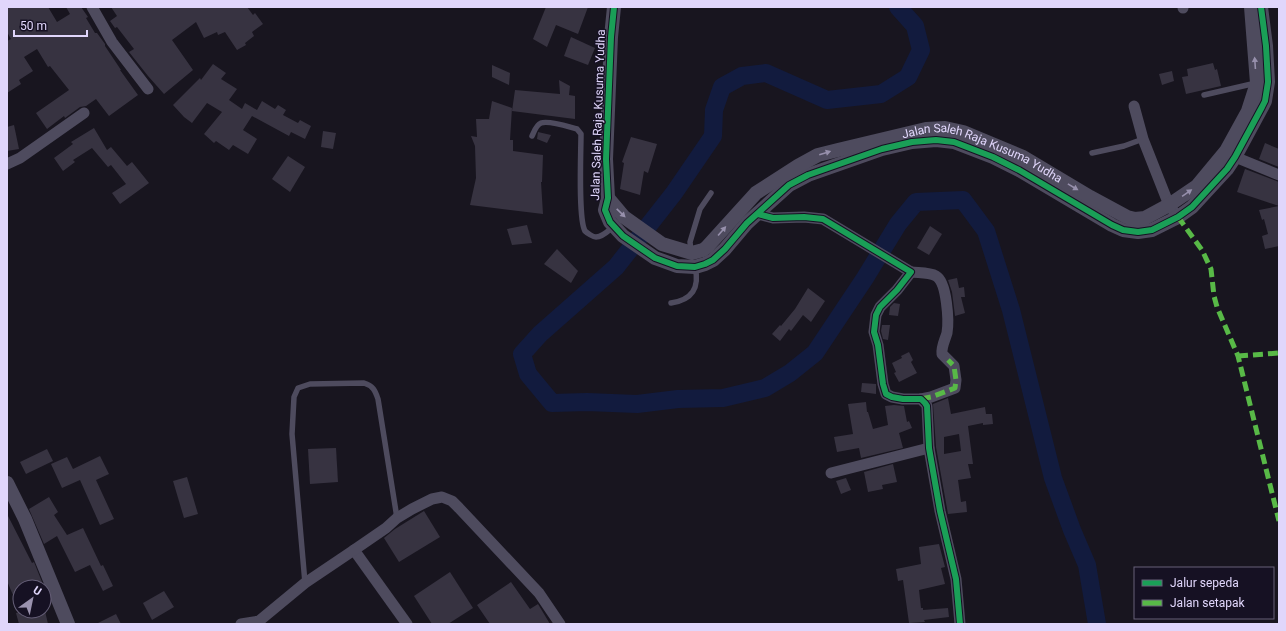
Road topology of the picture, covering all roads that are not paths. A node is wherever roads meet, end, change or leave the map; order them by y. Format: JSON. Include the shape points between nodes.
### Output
{"nodes":[{"id":1,"x":92,"y":7,"type":"edge"},
{"id":2,"x":614,"y":7,"type":"edge"},
{"id":3,"x":1251,"y":7,"type":"edge"},
{"id":4,"x":1261,"y":7,"type":"edge"},
{"id":5,"x":1257,"y":83,"type":"junction"},
{"id":6,"x":148,"y":90,"type":"dead end"},
{"id":7,"x":1204,"y":95,"type":"dead end"},
{"id":8,"x":1256,"y":105,"type":"junction"},
{"id":9,"x":1134,"y":106,"type":"dead end"},
{"id":10,"x":84,"y":113,"type":"dead end"},
{"id":11,"x":532,"y":136,"type":"dead end"},
{"id":12,"x":1143,"y":139,"type":"junction"},
{"id":13,"x":1092,"y":153,"type":"dead end"},
{"id":14,"x":1236,"y":156,"type":"junction"},
{"id":15,"x":7,"y":164,"type":"edge"},
{"id":16,"x":1279,"y":175,"type":"edge"},
{"id":17,"x":711,"y":192,"type":"dead end"},
{"id":18,"x":608,"y":198,"type":"junction"},
{"id":19,"x":1169,"y":205,"type":"junction"},
{"id":20,"x":758,"y":214,"type":"junction"},
{"id":21,"x":1178,"y":217,"type":"junction"},
{"id":22,"x":614,"y":226,"type":"junction"},
{"id":23,"x":692,"y":253,"type":"junction"},
{"id":24,"x":695,"y":267,"type":"junction"},
{"id":25,"x":911,"y":272,"type":"junction"},
{"id":26,"x":671,"y":303,"type":"dead end"},
{"id":27,"x":921,"y":399,"type":"junction"},
{"id":28,"x":929,"y":448,"type":"junction"},
{"id":29,"x":831,"y":473,"type":"dead end"},
{"id":30,"x":7,"y":483,"type":"edge"},
{"id":31,"x":397,"y":518,"type":"junction"},
{"id":32,"x":354,"y":550,"type":"junction"},
{"id":33,"x":305,"y":582,"type":"junction"},
{"id":34,"x":260,"y":622,"type":"edge"},
{"id":35,"x":68,"y":624,"type":"edge"},
{"id":36,"x":241,"y":624,"type":"edge"},
{"id":37,"x":407,"y":624,"type":"edge"},
{"id":38,"x":560,"y":624,"type":"edge"},
{"id":39,"x":960,"y":624,"type":"edge"}],
"edges":[{"from":1,"to":6,"type":"street","via":[[112,42]]},
{"from":2,"to":18,"type":"street","name":"Jalan Saleh Raja Kusuma Yudha","via":[[606,159]]},
{"from":5,"to":3,"type":"street","name":"Jalan Saleh Raja Kusuma Yudha","one_way":true},
{"from":4,"to":8,"type":"street","name":"Jalan Saleh Raja Kusuma Yudha","via":[[1268,82],[1265,100]]},
{"from":5,"to":7,"type":"lane"},
{"from":5,"to":8,"type":"street","name":"Jalan Saleh Raja Kusuma Yudha"},
{"from":8,"to":14,"type":"street","name":"Jalan Saleh Raja Kusuma Yudha"},
{"from":19,"to":8,"type":"street","name":"Jalan Saleh Raja Kusuma Yudha","one_way":true,"via":[[1197,186],[1226,151],[1248,111]]},
{"from":9,"to":12,"type":"street"},
{"from":10,"to":15,"type":"street","via":[[20,158]]},
{"from":11,"to":22,"type":"lane","via":[[541,123],[548,122],[580,130],[582,213],[585,231],[596,237]]},
{"from":12,"to":13,"type":"lane"},
{"from":12,"to":19,"type":"street"},
{"from":14,"to":16,"type":"street"},
{"from":14,"to":21,"type":"street","name":"Jalan Saleh Raja Kusuma Yudha","via":[[1192,207]]},
{"from":17,"to":23,"type":"lane","via":[[700,209],[690,242]]},
{"from":18,"to":22,"type":"street","name":"Jalan Saleh Raja Kusuma Yudha","via":[[605,210]]},
{"from":18,"to":23,"type":"street","name":"Jalan Saleh Raja Kusuma Yudha","one_way":true,"via":[[616,209],[662,244]]},
{"from":19,"to":21,"type":"street"},
{"from":23,"to":19,"type":"street","name":"Jalan Saleh Raja Kusuma Yudha","one_way":true,"via":[[707,247],[756,193],[818,155],[926,129],[945,128],[963,132],[1023,157],[1127,217],[1145,218]]},
{"from":20,"to":21,"type":"street","name":"Jalan Saleh Raja Kusuma Yudha","via":[[789,185],[808,175],[882,149],[936,140],[954,142],[993,157],[1124,230],[1152,230]]},
{"from":20,"to":24,"type":"street","name":"Jalan Saleh Raja Kusuma Yudha","via":[[713,260]]},
{"from":20,"to":25,"type":"street","via":[[773,218],[824,219]]},
{"from":22,"to":24,"type":"street","name":"Jalan Saleh Raja Kusuma Yudha","via":[[623,236],[655,258],[677,266]]},
{"from":23,"to":24,"type":"lane"},
{"from":24,"to":26,"type":"lane","via":[[698,278],[693,293],[682,301]]},
{"from":25,"to":27,"type":"street","via":[[880,307],[876,315],[874,332],[886,394],[903,399]]},
{"from":25,"to":27,"type":"street","via":[[936,276],[943,286],[947,325],[942,351],[943,356],[954,366],[956,380],[955,388]]},
{"from":27,"to":28,"type":"street","via":[[927,406]]},
{"from":28,"to":29,"type":"street"},
{"from":28,"to":39,"type":"street","via":[[940,512],[956,579]]},
{"from":30,"to":35,"type":"street","via":[[25,519]]},
{"from":31,"to":32,"type":"street"},
{"from":31,"to":33,"type":"lane","via":[[375,389],[364,383],[310,384],[298,388],[294,397],[292,434]]},
{"from":31,"to":38,"type":"street","via":[[432,499],[442,497],[452,501],[539,593]]},
{"from":32,"to":33,"type":"street"},
{"from":32,"to":37,"type":"street"},
{"from":33,"to":34,"type":"street"},
{"from":34,"to":36,"type":"street"}]}
